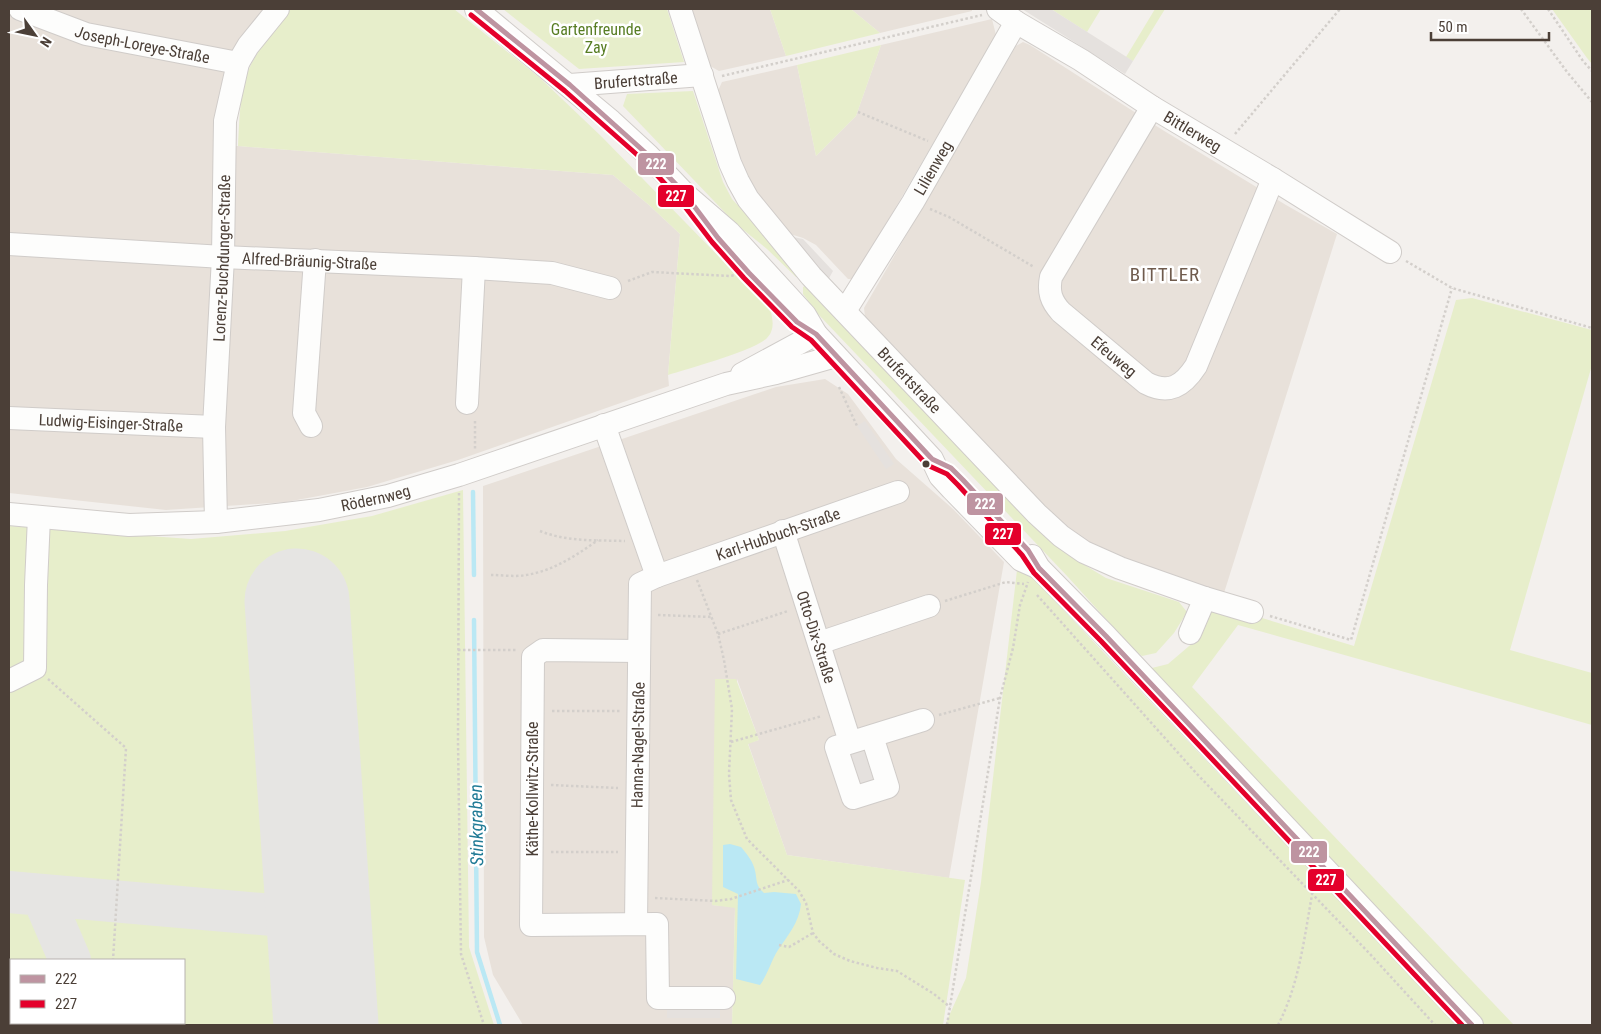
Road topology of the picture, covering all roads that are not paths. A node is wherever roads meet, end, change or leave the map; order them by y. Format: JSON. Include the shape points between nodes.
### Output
{"nodes":[{"id":1,"x":278,"y":9,"type":"edge"},
{"id":2,"x":476,"y":9,"type":"edge"},
{"id":3,"x":680,"y":9,"type":"edge"},
{"id":4,"x":26,"y":10,"type":"edge"},
{"id":5,"x":991,"y":11,"type":"edge"},
{"id":6,"x":1016,"y":22,"type":"junction"},
{"id":7,"x":238,"y":63,"type":"junction"},
{"id":8,"x":704,"y":78,"type":"junction"},
{"id":9,"x":570,"y":85,"type":"junction"},
{"id":10,"x":1152,"y":108,"type":"junction"},
{"id":11,"x":1273,"y":179,"type":"junction"},
{"id":12,"x":685,"y":194,"type":"junction"},
{"id":13,"x":9,"y":244,"type":"edge"},
{"id":14,"x":1390,"y":252,"type":"road end"},
{"id":15,"x":223,"y":257,"type":"junction"},
{"id":16,"x":315,"y":260,"type":"junction"},
{"id":17,"x":474,"y":268,"type":"junction"},
{"id":18,"x":610,"y":288,"type":"road end"},
{"id":19,"x":845,"y":311,"type":"junction"},
{"id":20,"x":816,"y":334,"type":"junction"},
{"id":21,"x":836,"y":356,"type":"junction"},
{"id":22,"x":726,"y":384,"type":"junction"},
{"id":23,"x":466,"y":403,"type":"road end"},
{"id":24,"x":9,"y":418,"type":"edge"},
{"id":25,"x":604,"y":425,"type":"junction"},
{"id":26,"x":311,"y":426,"type":"dead end"},
{"id":27,"x":214,"y":427,"type":"junction"},
{"id":28,"x":898,"y":492,"type":"dead end"},
{"id":29,"x":9,"y":514,"type":"edge"},
{"id":30,"x":38,"y":517,"type":"junction"},
{"id":31,"x":216,"y":522,"type":"junction"},
{"id":32,"x":783,"y":531,"type":"junction"},
{"id":33,"x":657,"y":576,"type":"junction"},
{"id":34,"x":1205,"y":598,"type":"junction"},
{"id":35,"x":930,"y":606,"type":"road end"},
{"id":36,"x":1252,"y":612,"type":"road end"},
{"id":37,"x":1190,"y":633,"type":"dead end"},
{"id":38,"x":818,"y":643,"type":"junction"},
{"id":39,"x":639,"y":651,"type":"junction"},
{"id":40,"x":9,"y":681,"type":"edge"},
{"id":41,"x":923,"y":720,"type":"road end"},
{"id":42,"x":872,"y":736,"type":"junction"},
{"id":43,"x":850,"y":742,"type":"junction"},
{"id":44,"x":636,"y":923,"type":"junction"},
{"id":45,"x":724,"y":998,"type":"dead end"},
{"id":46,"x":1472,"y":1025,"type":"edge"}],
"edges":[{"from":1,"to":7,"type":"street","name":"Lorenz-Buchdunger-Straße"},
{"from":2,"to":9,"type":"street"},
{"from":3,"to":8,"type":"street","name":"Brufertstraße"},
{"from":4,"to":7,"type":"street","name":"Joseph-Loreye-Straße","via":[[86,34]]},
{"from":5,"to":6,"type":"street","name":"Bittlerweg"},
{"from":6,"to":10,"type":"street","name":"Bittlerweg","via":[[1081,60]]},
{"from":6,"to":19,"type":"street","name":"Lilienweg","via":[[913,202]]},
{"from":7,"to":15,"type":"street","name":"Lorenz-Buchdunger-Straße","via":[[225,121]]},
{"from":8,"to":9,"type":"street","name":"Brufertstraße"},
{"from":8,"to":19,"type":"street","name":"Brufertstraße","via":[[730,162],[748,199],[811,276]]},
{"from":9,"to":12,"type":"street","via":[[633,141]]},
{"from":10,"to":11,"type":"street","name":"Bittlerweg"},
{"from":10,"to":11,"type":"street","name":"Efeuweg","via":[[1051,277],[1048,288],[1054,305],[1061,312],[1146,383],[1166,389],[1178,386],[1196,366]]},
{"from":11,"to":14,"type":"street","name":"Bittlerweg"},
{"from":12,"to":20,"type":"street","via":[[736,239],[805,315]]},
{"from":12,"to":20,"type":"street","via":[[749,272],[797,322]]},
{"from":13,"to":15,"type":"street","name":"Alfred-Bräunig-Straße"},
{"from":15,"to":16,"type":"street","name":"Alfred-Bräunig-Straße"},
{"from":15,"to":27,"type":"street","name":"Lorenz-Buchdunger-Straße"},
{"from":16,"to":17,"type":"street","name":"Alfred-Bräunig-Straße"},
{"from":16,"to":26,"type":"street","via":[[304,413]]},
{"from":17,"to":18,"type":"street","name":"Alfred-Bräunig-Straße","via":[[552,273]]},
{"from":17,"to":23,"type":"street"},
{"from":19,"to":34,"type":"street","name":"Brufertstraße","via":[[1060,536],[1084,552],[1120,568]]},
{"from":20,"to":21,"type":"street"},
{"from":20,"to":22,"type":"street","name":"Rödernweg"},
{"from":21,"to":22,"type":"street","name":"Rödernweg"},
{"from":21,"to":46,"type":"street","via":[[932,459],[952,490],[1022,560],[1032,576],[1106,636]]},
{"from":22,"to":25,"type":"street","name":"Rödernweg"},
{"from":24,"to":27,"type":"street","name":"Ludwig-Eisinger-Straße"},
{"from":25,"to":31,"type":"street","name":"Rödernweg","via":[[388,496],[319,510]]},
{"from":25,"to":33,"type":"street"},
{"from":27,"to":31,"type":"street","name":"Lorenz-Buchdunger-Straße"},
{"from":28,"to":32,"type":"street","name":"Karl-Hubbuch-Straße"},
{"from":29,"to":30,"type":"street","name":"Rödernweg"},
{"from":30,"to":31,"type":"street","name":"Rödernweg","via":[[129,526]]},
{"from":30,"to":40,"type":"street","via":[[35,668]]},
{"from":32,"to":33,"type":"street","name":"Karl-Hubbuch-Straße"},
{"from":32,"to":38,"type":"street","name":"Otto-Dix-Straße"},
{"from":33,"to":39,"type":"street","name":"Hanna-Nagel-Straße","via":[[640,584]]},
{"from":34,"to":36,"type":"street","name":"Brufertstraße"},
{"from":34,"to":37,"type":"street"},
{"from":35,"to":38,"type":"street"},
{"from":38,"to":43,"type":"street","name":"Otto-Dix-Straße"},
{"from":39,"to":44,"type":"street","name":"Hanna-Nagel-Straße"},
{"from":39,"to":44,"type":"street","name":"Käthe-Kollwitz-Straße","via":[[543,650],[533,657],[532,925]]},
{"from":41,"to":42,"type":"street"},
{"from":42,"to":43,"type":"street"},
{"from":42,"to":43,"type":"street","via":[[888,787],[853,798],[836,747]]},
{"from":44,"to":45,"type":"street","via":[[657,924],[658,998]]}]}
